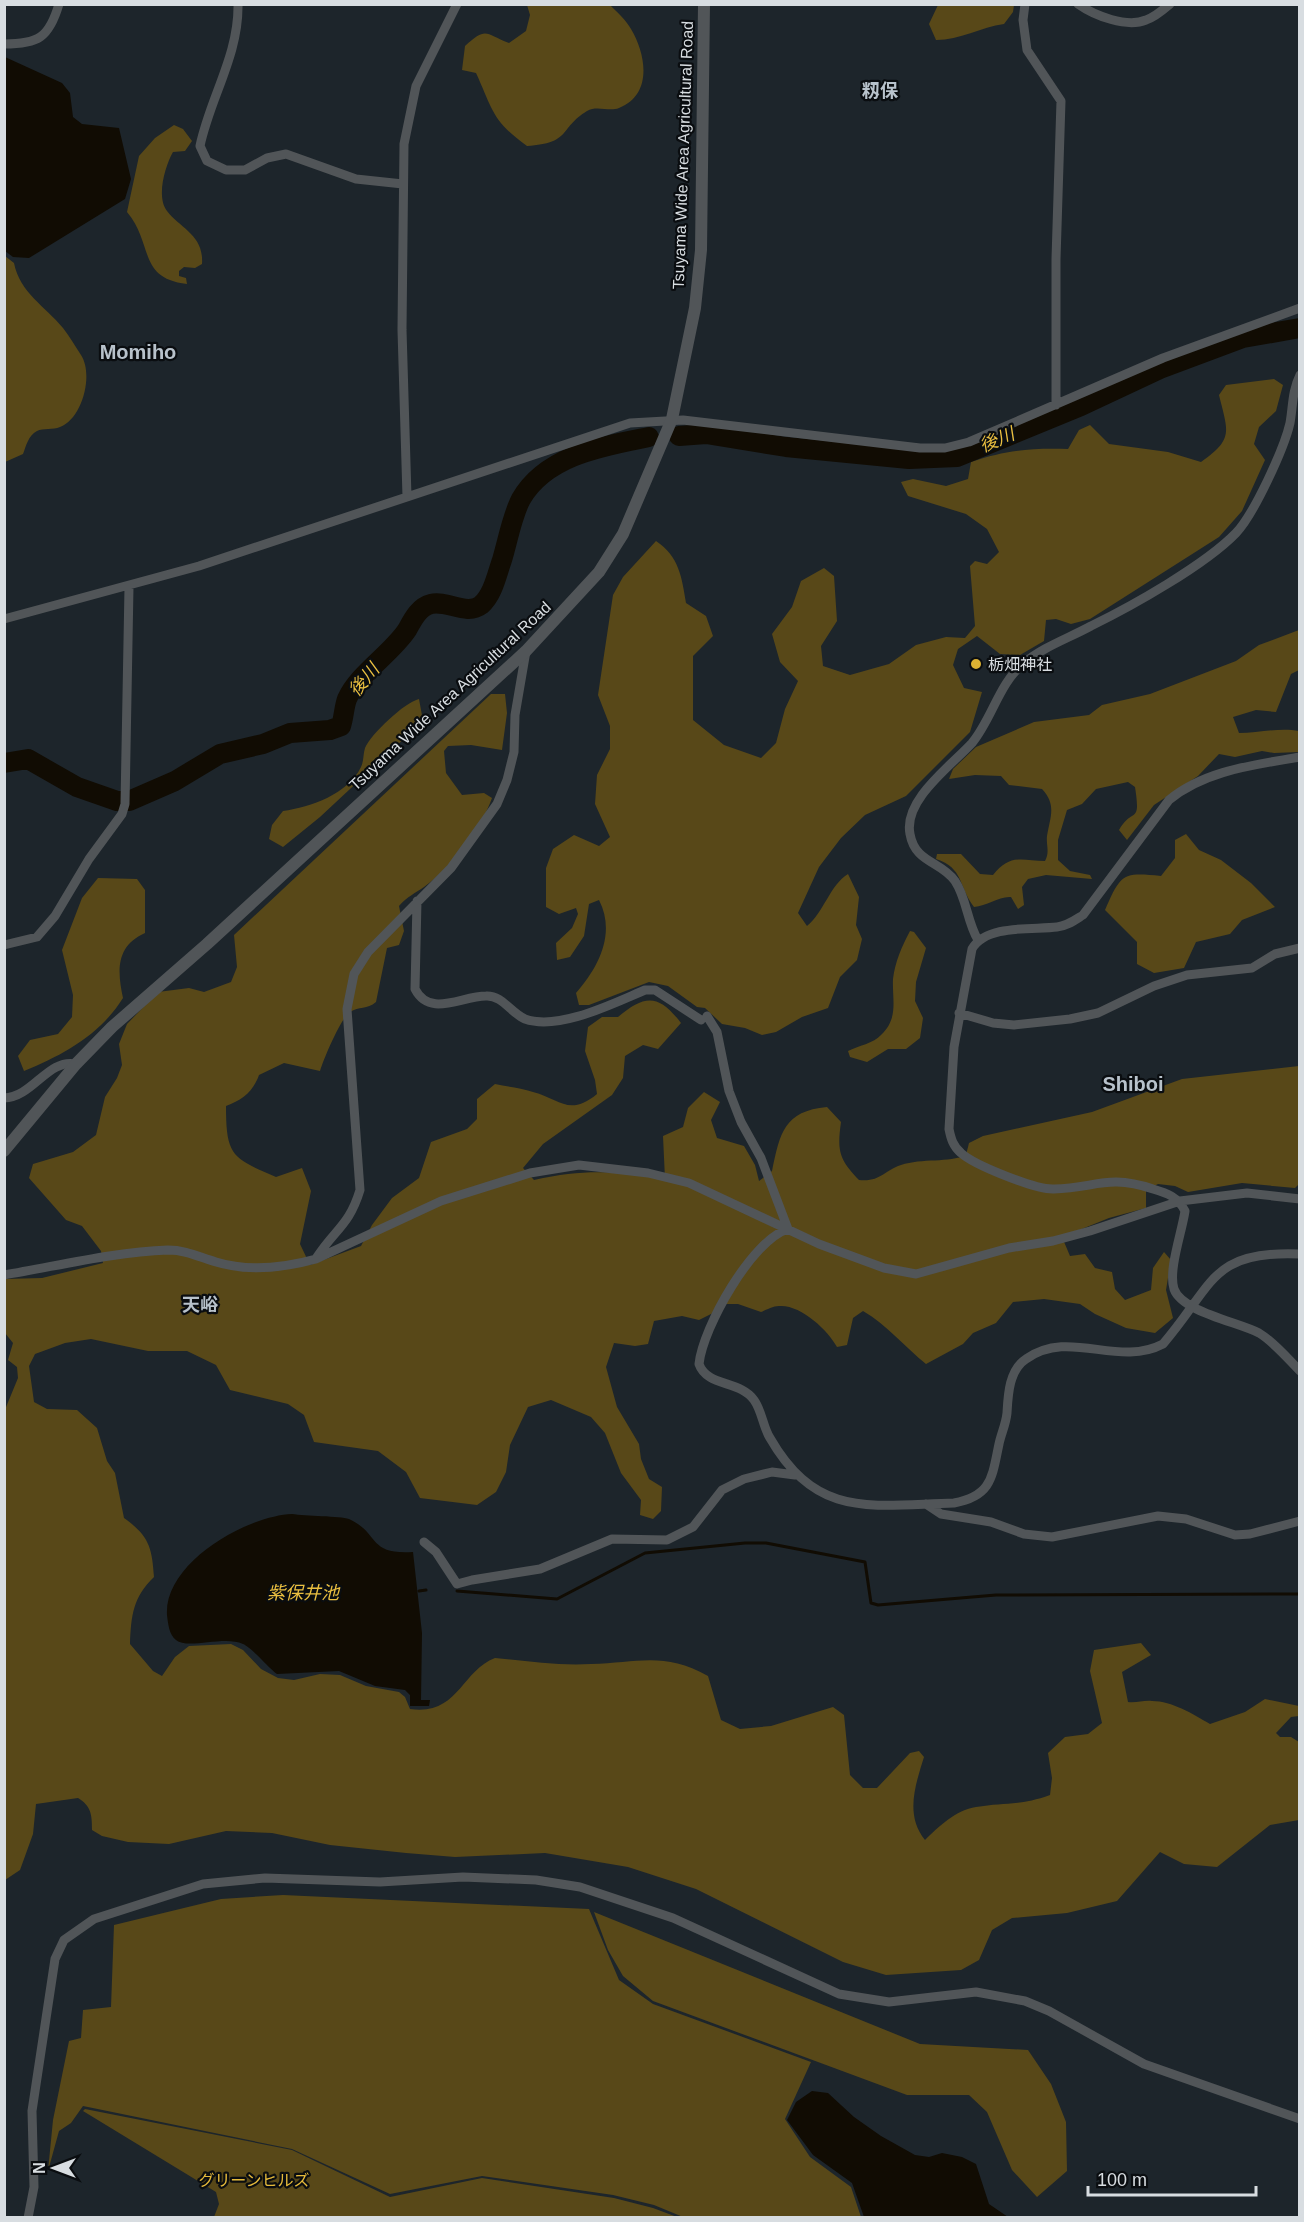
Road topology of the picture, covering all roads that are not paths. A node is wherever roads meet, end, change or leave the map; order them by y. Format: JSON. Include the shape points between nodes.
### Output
{"nodes":[{"id":1,"x":59,"y":4,"type":"edge"},
{"id":2,"x":238,"y":4,"type":"edge"},
{"id":3,"x":704,"y":4,"type":"edge"},
{"id":4,"x":1025,"y":4,"type":"edge"},
{"id":5,"x":1078,"y":4,"type":"edge"},
{"id":6,"x":1170,"y":4,"type":"edge"},
{"id":7,"x":456,"y":5,"type":"edge"},
{"id":8,"x":4,"y":44,"type":"edge"},
{"id":9,"x":403,"y":183,"type":"junction"},
{"id":10,"x":1299,"y":308,"type":"edge"},
{"id":11,"x":1299,"y":375,"type":"edge"},
{"id":12,"x":1056,"y":405,"type":"junction"},
{"id":13,"x":672,"y":419,"type":"junction"},
{"id":14,"x":407,"y":497,"type":"junction"},
{"id":15,"x":129,"y":587,"type":"junction"},
{"id":16,"x":4,"y":619,"type":"edge"},
{"id":17,"x":526,"y":651,"type":"junction"},
{"id":18,"x":1299,"y":757,"type":"edge"},
{"id":19,"x":417,"y":901,"type":"junction"},
{"id":20,"x":978,"y":940,"type":"junction"},
{"id":21,"x":4,"y":945,"type":"edge"},
{"id":22,"x":1299,"y":948,"type":"edge"},
{"id":23,"x":959,"y":1013,"type":"junction"},
{"id":24,"x":76,"y":1064,"type":"junction"},
{"id":25,"x":4,"y":1098,"type":"edge"},
{"id":26,"x":4,"y":1151,"type":"edge"},
{"id":27,"x":1299,"y":1199,"type":"edge"},
{"id":28,"x":1180,"y":1201,"type":"junction"},
{"id":29,"x":788,"y":1229,"type":"junction"},
{"id":30,"x":1299,"y":1254,"type":"edge"},
{"id":31,"x":316,"y":1259,"type":"junction"},
{"id":32,"x":4,"y":1275,"type":"edge"},
{"id":33,"x":1192,"y":1307,"type":"junction"},
{"id":34,"x":1299,"y":1371,"type":"edge"},
{"id":35,"x":795,"y":1475,"type":"junction"},
{"id":36,"x":926,"y":1504,"type":"junction"},
{"id":37,"x":1299,"y":1521,"type":"edge"},
{"id":38,"x":424,"y":1542,"type":"dead end"},
{"id":39,"x":1299,"y":2119,"type":"edge"},
{"id":40,"x":28,"y":2217,"type":"edge"}],
"edges":[{"from":1,"to":8,"type":"street","via":[[40,39]]},
{"from":2,"to":9,"type":"street","via":[[232,49],[200,146],[207,161],[226,170],[246,170],[267,158],[286,154],[356,179]]},
{"from":3,"to":13,"type":"street","name":"Tsuyama Wide Area Agricultural Road","via":[[701,250],[695,308]]},
{"from":4,"to":12,"type":"street","via":[[1027,50],[1061,100]]},
{"from":5,"to":6,"type":"street","via":[[1100,15],[1133,23],[1149,20]]},
{"from":7,"to":9,"type":"street","via":[[416,86],[404,144]]},
{"from":9,"to":14,"type":"street"},
{"from":10,"to":12,"type":"street","via":[[1163,358]]},
{"from":11,"to":20,"type":"street","via":[[1286,437],[1248,519],[1235,534],[1179,575],[1021,665],[972,743],[913,810],[909,825],[916,849],[955,882]]},
{"from":12,"to":13,"type":"street","via":[[969,442],[945,448]]},
{"from":13,"to":14,"type":"street","via":[[604,430]]},
{"from":13,"to":17,"type":"street","name":"Tsuyama Wide Area Agricultural Road","via":[[623,534],[599,572]]},
{"from":14,"to":15,"type":"street"},
{"from":15,"to":16,"type":"street"},
{"from":15,"to":21,"type":"street","via":[[122,814],[37,937]]},
{"from":17,"to":19,"type":"street","via":[[515,715],[514,752],[497,804],[451,868]]},
{"from":17,"to":24,"type":"street","name":"Tsuyama Wide Area Agricultural Road"},
{"from":18,"to":20,"type":"street","via":[[1243,767],[1183,788],[1143,833],[1083,915],[1069,924],[1014,929]]},
{"from":19,"to":29,"type":"street","via":[[415,989],[426,1003],[441,1005],[489,995],[535,1021],[575,1018],[645,990],[655,990],[704,1018],[717,1032],[729,1091],[761,1158]]},
{"from":19,"to":31,"type":"street","via":[[368,952],[349,988],[347,1009],[360,1190],[343,1228]]},
{"from":20,"to":23,"type":"street","via":[[972,949]]},
{"from":22,"to":23,"type":"street","via":[[1275,954],[1252,968],[1186,975],[1088,1015],[1014,1025]]},
{"from":23,"to":28,"type":"street","via":[[950,1129],[952,1143],[962,1154],[1034,1186],[1053,1189],[1120,1180]]},
{"from":24,"to":25,"type":"street","via":[[68,1062],[24,1094]]},
{"from":24,"to":26,"type":"street","name":"Tsuyama Wide Area Agricultural Road"},
{"from":27,"to":28,"type":"street","via":[[1247,1192]]},
{"from":28,"to":29,"type":"street","via":[[1090,1231],[916,1274],[847,1255]]},
{"from":28,"to":33,"type":"street","via":[[1185,1211],[1174,1290]]},
{"from":29,"to":31,"type":"street","via":[[689,1183],[648,1173],[579,1165],[530,1173],[441,1201]]},
{"from":29,"to":35,"type":"street","via":[[771,1237],[733,1286],[707,1336],[699,1364],[706,1375],[737,1386],[755,1402],[771,1440]]},
{"from":30,"to":33,"type":"street","via":[[1262,1254],[1222,1268]]},
{"from":31,"to":32,"type":"street","via":[[254,1268],[215,1262],[188,1251],[168,1250]]},
{"from":33,"to":34,"type":"street","via":[[1258,1333]]},
{"from":33,"to":36,"type":"street","via":[[1163,1344],[1151,1350],[1129,1352],[1057,1345],[1024,1359],[1009,1388],[1006,1421],[992,1480],[969,1500]]},
{"from":35,"to":36,"type":"street","via":[[840,1503]]},
{"from":35,"to":38,"type":"street","via":[[757,1474],[722,1490],[698,1522],[680,1535],[652,1541],[612,1539],[540,1569],[462,1584],[457,1584],[436,1552]]},
{"from":36,"to":37,"type":"street","via":[[941,1514],[1052,1537],[1158,1516],[1186,1519],[1235,1535]]},
{"from":39,"to":40,"type":"street","via":[[1144,2064],[1025,2001],[976,1992],[889,2002],[839,1994],[674,1918],[580,1887],[498,1877],[380,1882],[232,1880],[203,1884],[94,1919],[64,1940],[55,1959],[32,2112],[34,2187]]}]}
